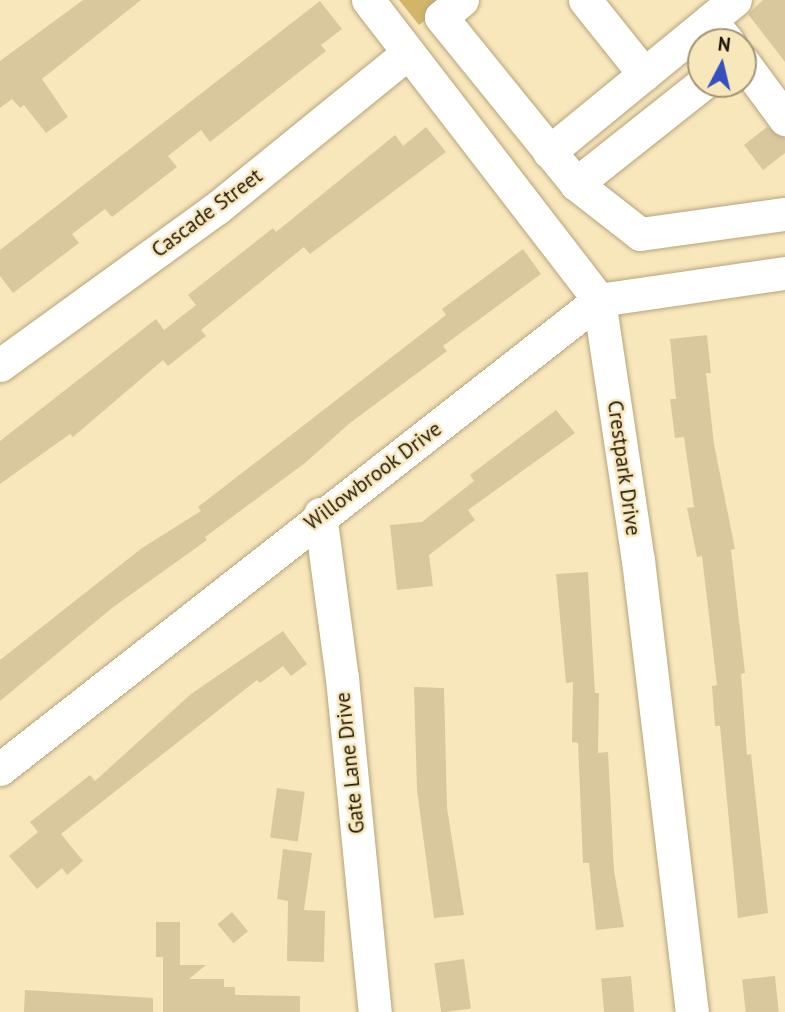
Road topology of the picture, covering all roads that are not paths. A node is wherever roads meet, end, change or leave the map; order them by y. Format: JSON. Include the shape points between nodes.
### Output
{"nodes":[{"id":1,"x":368,"y":0,"type":"edge"},
{"id":2,"x":462,"y":0,"type":"edge"},
{"id":3,"x":585,"y":0,"type":"edge"},
{"id":4,"x":724,"y":21,"type":"edge"},
{"id":5,"x":408,"y":53,"type":"junction"},
{"id":6,"x":644,"y":74,"type":"junction"},
{"id":7,"x":757,"y":81,"type":"edge"},
{"id":8,"x":687,"y":96,"type":"edge"},
{"id":9,"x":785,"y":119,"type":"edge"},
{"id":10,"x":549,"y":152,"type":"junction"},
{"id":11,"x":576,"y":184,"type":"junction"},
{"id":12,"x":785,"y":215,"type":"edge"},
{"id":13,"x":785,"y":273,"type":"edge"},
{"id":14,"x":599,"y":300,"type":"junction"},
{"id":15,"x":0,"y":365,"type":"edge"},
{"id":16,"x":320,"y":514,"type":"junction"},
{"id":17,"x":0,"y":769,"type":"edge"},
{"id":18,"x":375,"y":1012,"type":"edge"},
{"id":19,"x":692,"y":1012,"type":"edge"}],
"edges":[{"from":1,"to":5,"type":"street","name":"Crestpark Drive"},
{"from":2,"to":10,"type":"street","via":[[442,17]]},
{"from":3,"to":6,"type":"street"},
{"from":4,"to":6,"type":"street"},
{"from":5,"to":14,"type":"street","name":"Crestpark Drive"},
{"from":5,"to":15,"type":"street","name":"Cascade Street","via":[[217,208]]},
{"from":6,"to":10,"type":"street"},
{"from":7,"to":9,"type":"street"},
{"from":8,"to":11,"type":"street"},
{"from":10,"to":11,"type":"street"},
{"from":11,"to":12,"type":"street","via":[[640,234]]},
{"from":13,"to":14,"type":"street","name":"Willowbrook Drive"},
{"from":14,"to":16,"type":"street","name":"Willowbrook Drive"},
{"from":14,"to":19,"type":"street","name":"Crestpark Drive","via":[[638,560]]},
{"from":16,"to":17,"type":"street","name":"Willowbrook Drive"},
{"from":16,"to":18,"type":"street","name":"Gate Lane Drive","via":[[342,678]]}]}
